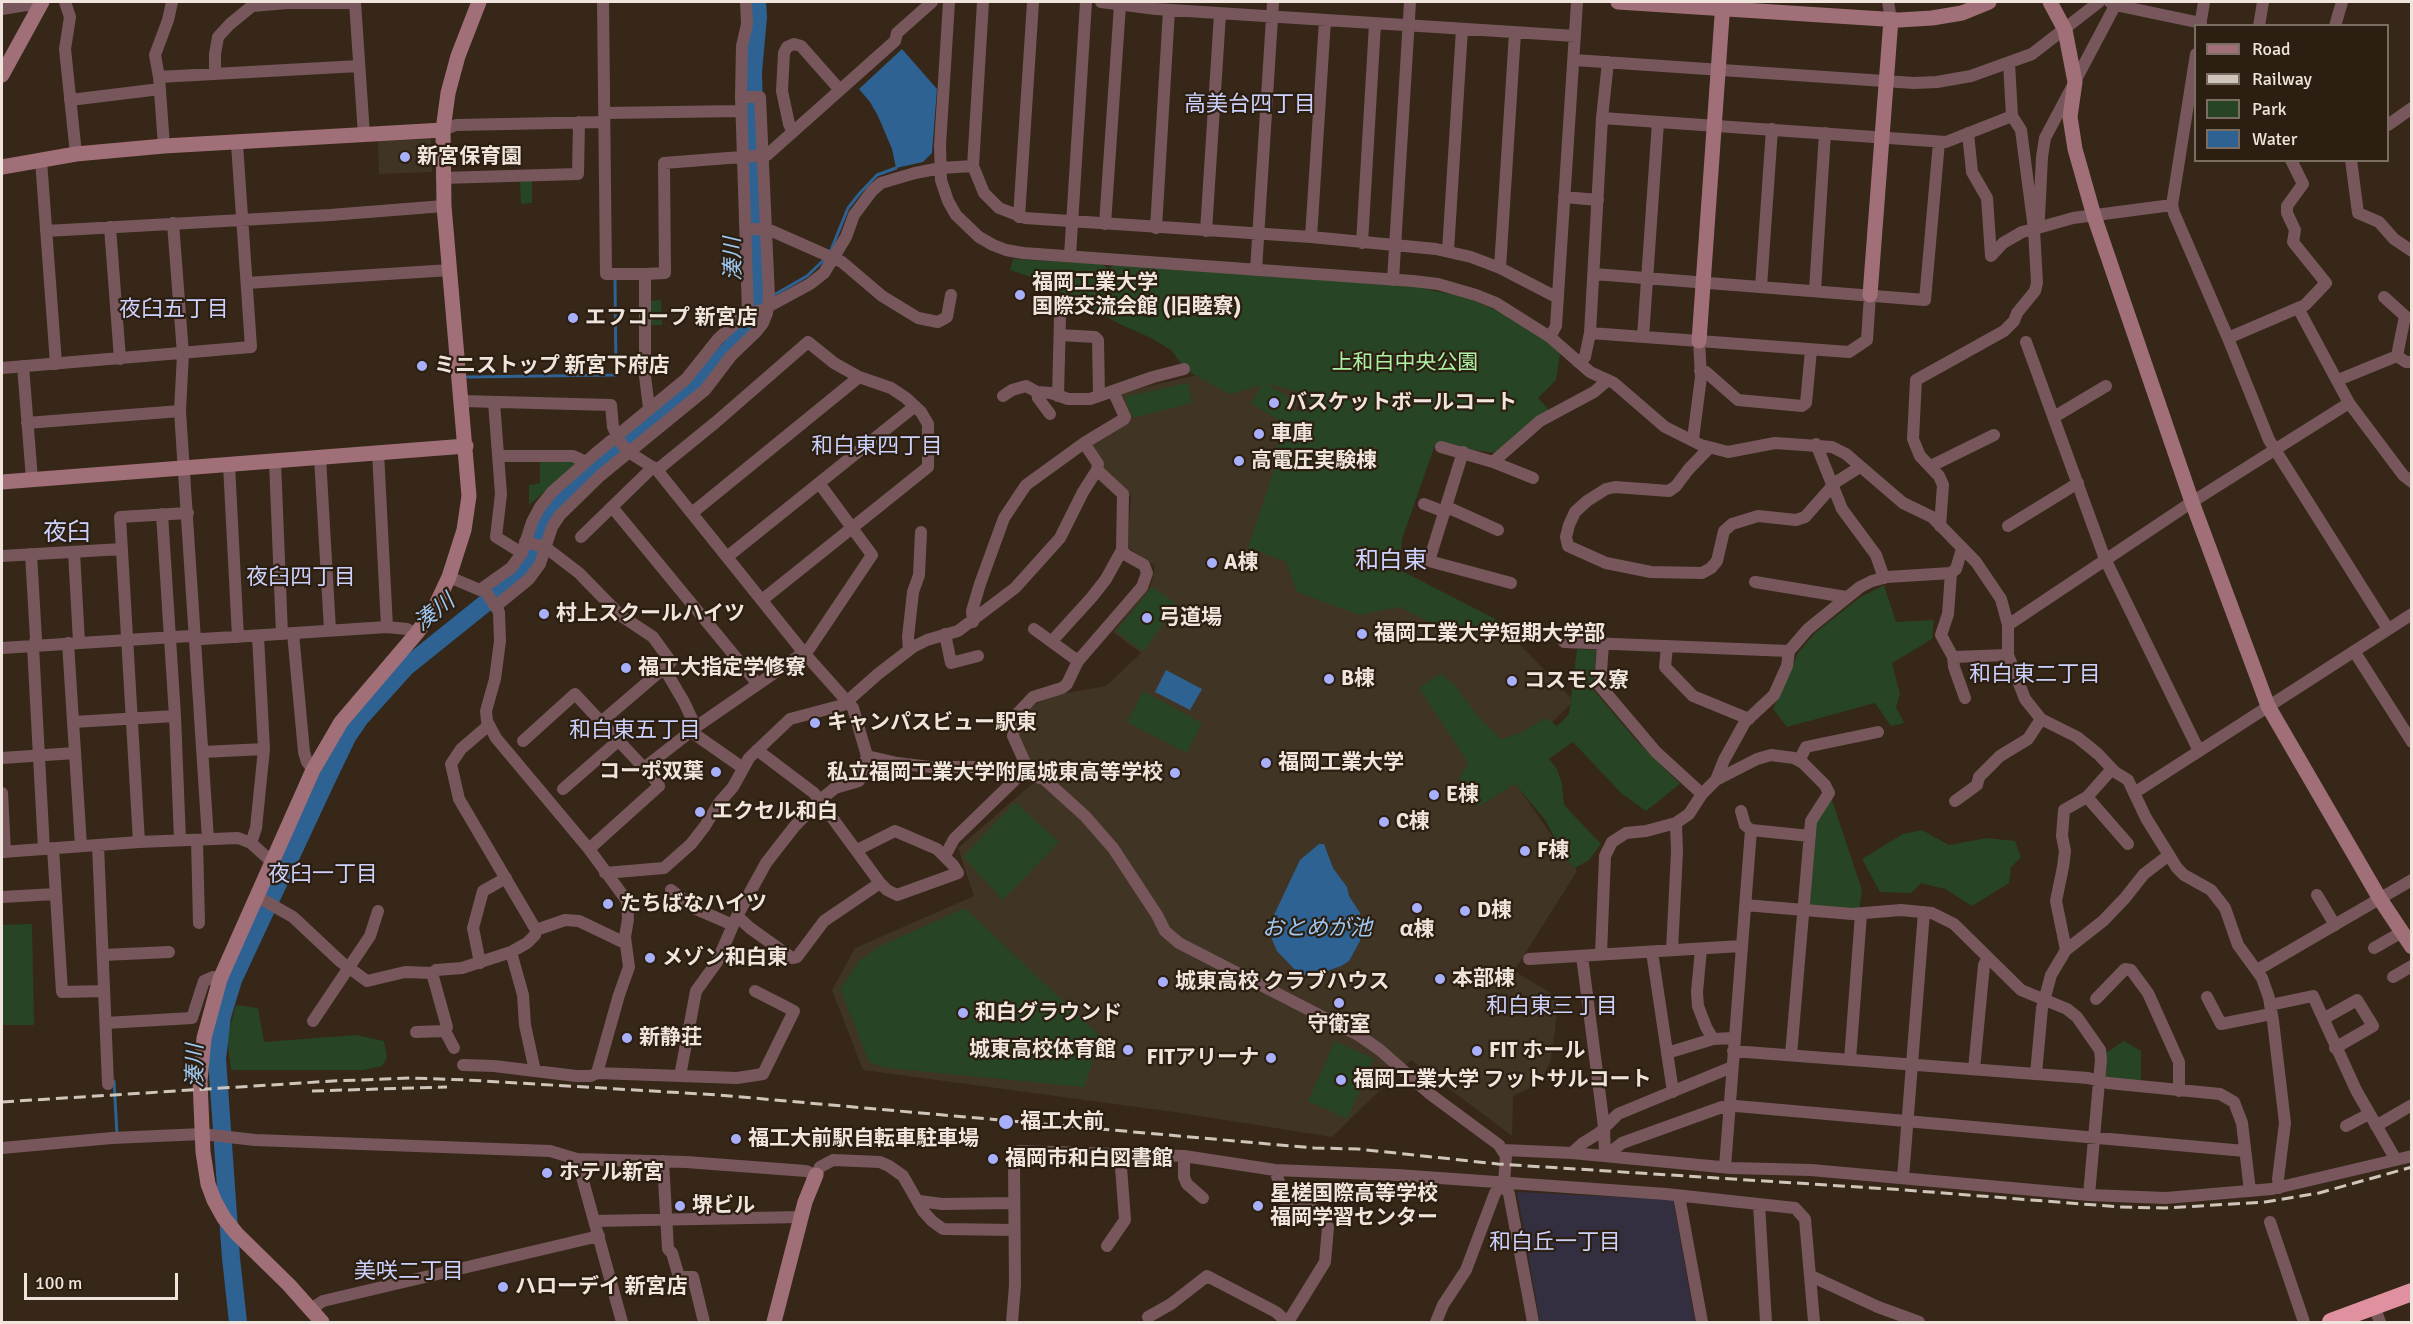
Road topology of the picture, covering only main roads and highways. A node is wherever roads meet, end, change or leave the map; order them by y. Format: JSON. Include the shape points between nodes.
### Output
{"nodes":[{"id":1,"x":2412,"y":1292,"type":"edge"},
{"id":2,"x":2377,"y":1314,"type":"edge"},
{"id":3,"x":2331,"y":1323,"type":"edge"}],
"edges":[{"from":1,"to":2,"type":"highway"},
{"from":2,"to":3,"type":"highway"}]}
